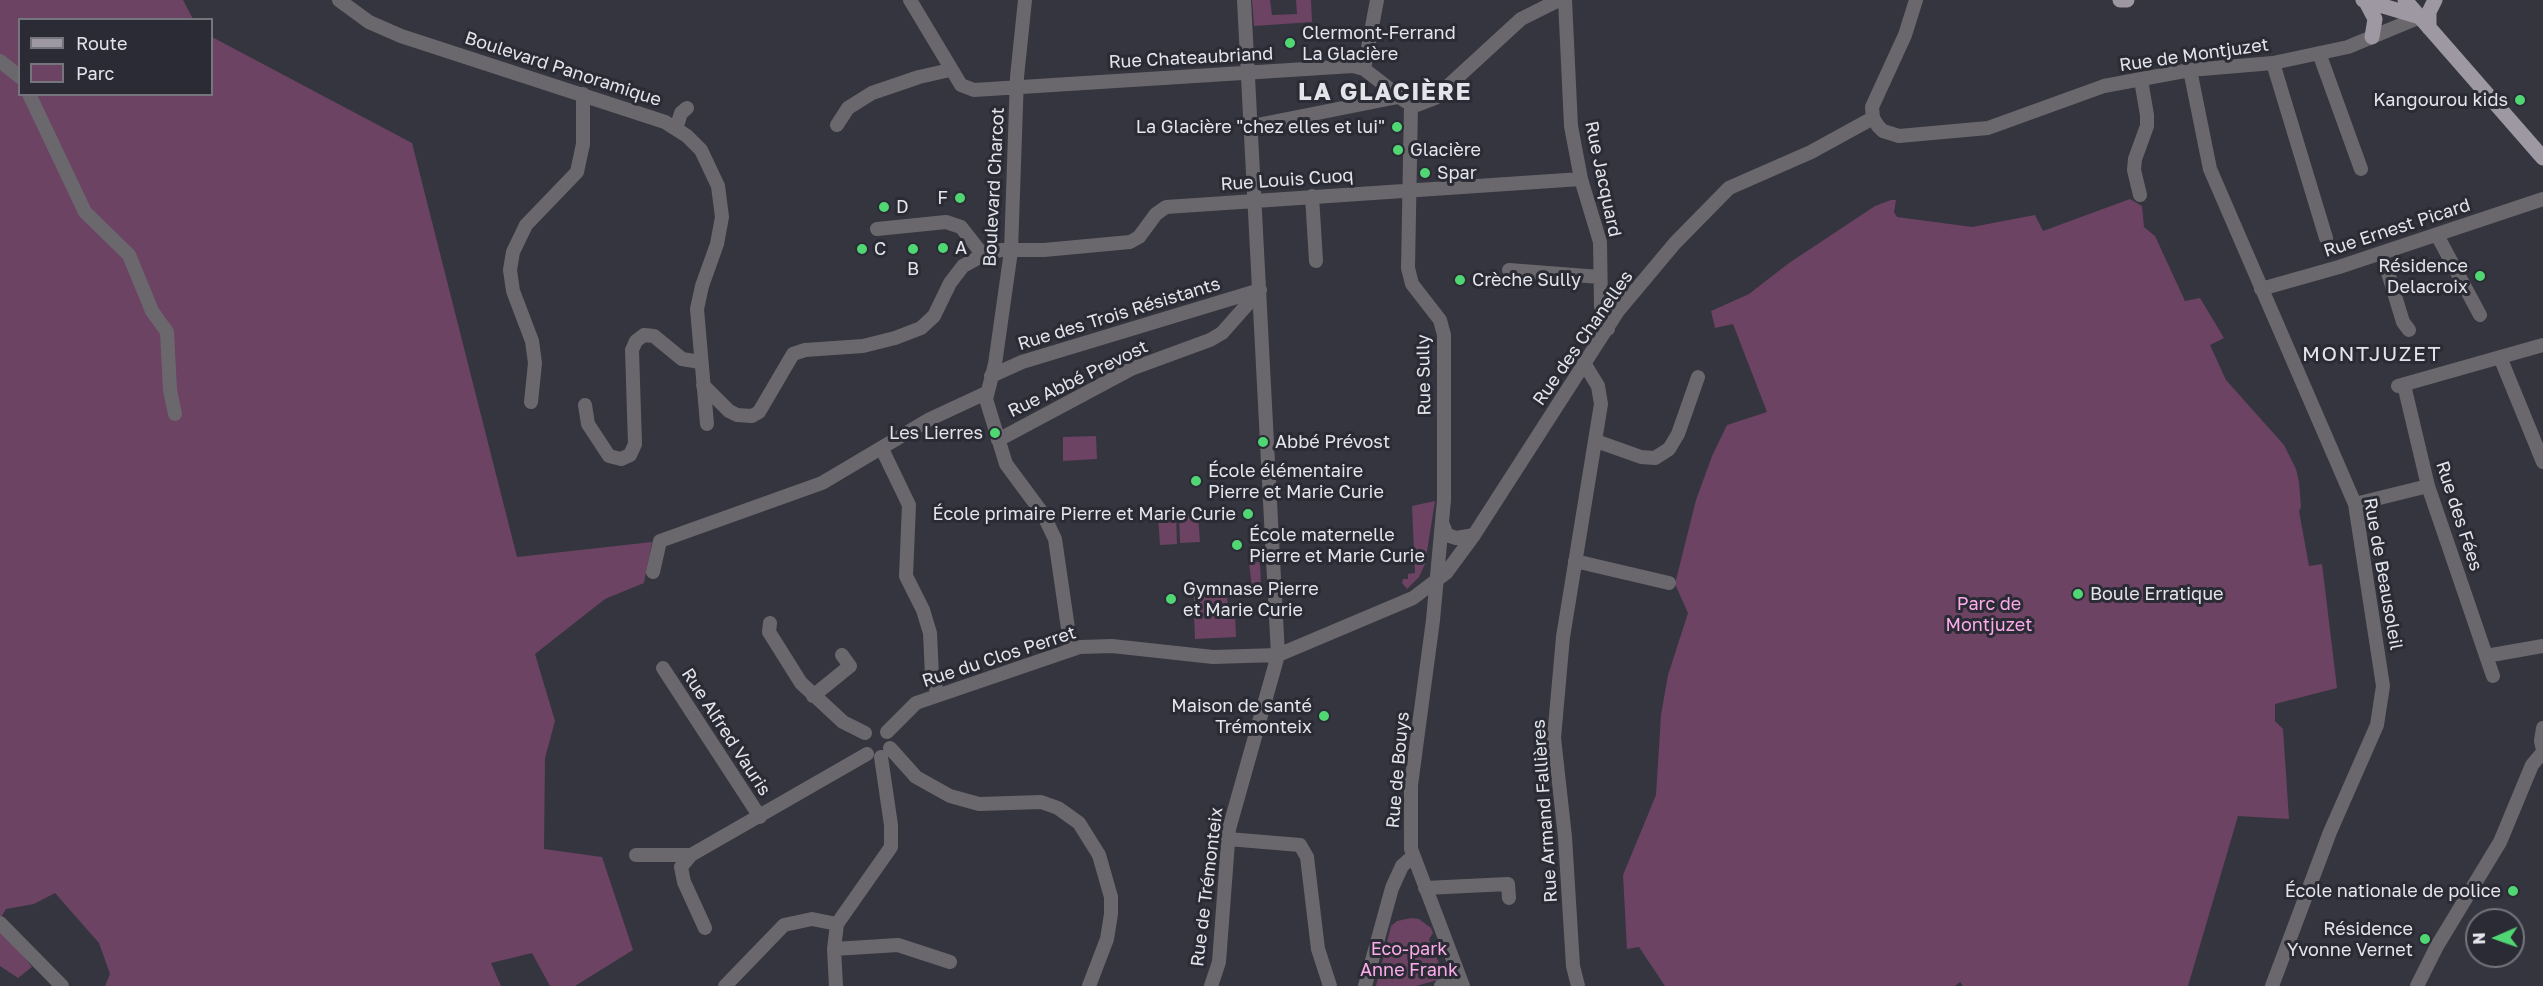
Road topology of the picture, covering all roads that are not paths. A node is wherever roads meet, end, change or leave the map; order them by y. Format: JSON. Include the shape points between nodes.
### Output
{"nodes":[{"id":1,"x":339,"y":0,"type":"edge"},
{"id":2,"x":910,"y":0,"type":"edge"},
{"id":3,"x":1025,"y":0,"type":"edge"},
{"id":4,"x":1244,"y":0,"type":"edge"},
{"id":5,"x":1377,"y":0,"type":"edge"},
{"id":6,"x":1559,"y":0,"type":"edge"},
{"id":7,"x":1566,"y":0,"type":"edge"},
{"id":8,"x":1916,"y":0,"type":"edge"},
{"id":9,"x":2120,"y":0,"type":"edge"},
{"id":10,"x":2127,"y":0,"type":"edge"},
{"id":11,"x":2364,"y":0,"type":"edge"},
{"id":12,"x":2405,"y":0,"type":"edge"},
{"id":13,"x":2435,"y":0,"type":"edge"},
{"id":14,"x":2424,"y":22,"type":"junction"},
{"id":15,"x":2372,"y":37,"type":"junction"},
{"id":16,"x":2319,"y":53,"type":"junction"},
{"id":17,"x":0,"y":62,"type":"edge"},
{"id":18,"x":2273,"y":63,"type":"junction"},
{"id":19,"x":1364,"y":69,"type":"junction"},
{"id":20,"x":950,"y":70,"type":"junction"},
{"id":21,"x":2190,"y":70,"type":"junction"},
{"id":22,"x":1249,"y":73,"type":"junction"},
{"id":23,"x":18,"y":76,"type":"edge"},
{"id":24,"x":2141,"y":80,"type":"junction"},
{"id":25,"x":1017,"y":89,"type":"junction"},
{"id":26,"x":583,"y":94,"type":"junction"},
{"id":27,"x":30,"y":96,"type":"edge"},
{"id":28,"x":1398,"y":97,"type":"junction"},
{"id":29,"x":1411,"y":104,"type":"junction"},
{"id":30,"x":687,"y":108,"type":"dead end"},
{"id":31,"x":1873,"y":118,"type":"junction"},
{"id":32,"x":837,"y":125,"type":"dead end"},
{"id":33,"x":1252,"y":126,"type":"junction"},
{"id":34,"x":676,"y":129,"type":"junction"},
{"id":35,"x":2543,"y":158,"type":"edge"},
{"id":36,"x":2361,"y":169,"type":"dead end"},
{"id":37,"x":1581,"y":179,"type":"junction"},
{"id":38,"x":1408,"y":190,"type":"junction"},
{"id":39,"x":2140,"y":195,"type":"dead end"},
{"id":40,"x":1312,"y":196,"type":"junction"},
{"id":41,"x":1256,"y":199,"type":"junction"},
{"id":42,"x":2543,"y":199,"type":"edge"},
{"id":43,"x":877,"y":230,"type":"dead end"},
{"id":44,"x":2437,"y":235,"type":"junction"},
{"id":45,"x":2326,"y":238,"type":"dead end"},
{"id":46,"x":1011,"y":250,"type":"junction"},
{"id":47,"x":2382,"y":253,"type":"junction"},
{"id":48,"x":983,"y":255,"type":"junction"},
{"id":49,"x":1316,"y":261,"type":"dead end"},
{"id":50,"x":1509,"y":270,"type":"dead end"},
{"id":51,"x":1600,"y":277,"type":"junction"},
{"id":52,"x":2261,"y":289,"type":"junction"},
{"id":53,"x":1260,"y":290,"type":"junction"},
{"id":54,"x":2480,"y":315,"type":"dead end"},
{"id":55,"x":1608,"y":329,"type":"junction"},
{"id":56,"x":2409,"y":330,"type":"dead end"},
{"id":57,"x":2543,"y":345,"type":"edge"},
{"id":58,"x":2500,"y":357,"type":"junction"},
{"id":59,"x":700,"y":362,"type":"junction"},
{"id":60,"x":1584,"y":363,"type":"junction"},
{"id":61,"x":991,"y":375,"type":"junction"},
{"id":62,"x":1698,"y":376,"type":"dead end"},
{"id":63,"x":703,"y":385,"type":"junction"},
{"id":64,"x":986,"y":393,"type":"junction"},
{"id":65,"x":531,"y":402,"type":"dead end"},
{"id":66,"x":585,"y":405,"type":"dead end"},
{"id":67,"x":175,"y":414,"type":"dead end"},
{"id":68,"x":707,"y":424,"type":"dead end"},
{"id":69,"x":998,"y":440,"type":"junction"},
{"id":70,"x":1596,"y":441,"type":"junction"},
{"id":71,"x":882,"y":448,"type":"junction"},
{"id":72,"x":2543,"y":462,"type":"edge"},
{"id":73,"x":2428,"y":486,"type":"junction"},
{"id":74,"x":2355,"y":504,"type":"junction"},
{"id":75,"x":1443,"y":525,"type":"junction"},
{"id":76,"x":1474,"y":535,"type":"junction"},
{"id":77,"x":1575,"y":561,"type":"junction"},
{"id":78,"x":653,"y":572,"type":"dead end"},
{"id":79,"x":1435,"y":583,"type":"junction"},
{"id":80,"x":1669,"y":583,"type":"dead end"},
{"id":81,"x":770,"y":623,"type":"dead end"},
{"id":82,"x":2543,"y":646,"type":"edge"},
{"id":83,"x":1071,"y":649,"type":"junction"},
{"id":84,"x":842,"y":655,"type":"dead end"},
{"id":85,"x":1278,"y":655,"type":"junction"},
{"id":86,"x":2486,"y":656,"type":"junction"},
{"id":87,"x":663,"y":668,"type":"dead end"},
{"id":88,"x":2493,"y":676,"type":"dead end"},
{"id":89,"x":938,"y":695,"type":"junction"},
{"id":90,"x":813,"y":696,"type":"junction"},
{"id":91,"x":2543,"y":728,"type":"edge"},
{"id":92,"x":886,"y":732,"type":"junction"},
{"id":93,"x":865,"y":733,"type":"junction"},
{"id":94,"x":2543,"y":751,"type":"edge"},
{"id":95,"x":886,"y":752,"type":"junction"},
{"id":96,"x":867,"y":754,"type":"junction"},
{"id":97,"x":760,"y":817,"type":"junction"},
{"id":98,"x":1228,"y":838,"type":"junction"},
{"id":99,"x":636,"y":855,"type":"dead end"},
{"id":100,"x":692,"y":855,"type":"junction"},
{"id":101,"x":1412,"y":856,"type":"junction"},
{"id":102,"x":1425,"y":888,"type":"junction"},
{"id":103,"x":1509,"y":898,"type":"dead end"},
{"id":104,"x":0,"y":922,"type":"edge"},
{"id":105,"x":837,"y":924,"type":"junction"},
{"id":106,"x":705,"y":928,"type":"dead end"},
{"id":107,"x":834,"y":949,"type":"junction"},
{"id":108,"x":950,"y":962,"type":"dead end"},
{"id":109,"x":1462,"y":983,"type":"edge"},
{"id":110,"x":62,"y":986,"type":"edge"},
{"id":111,"x":725,"y":986,"type":"edge"},
{"id":112,"x":836,"y":986,"type":"edge"},
{"id":113,"x":1089,"y":986,"type":"edge"},
{"id":114,"x":1210,"y":986,"type":"edge"},
{"id":115,"x":1330,"y":986,"type":"edge"},
{"id":116,"x":1365,"y":986,"type":"edge"},
{"id":117,"x":1441,"y":986,"type":"edge"},
{"id":118,"x":1578,"y":986,"type":"edge"},
{"id":119,"x":2272,"y":986,"type":"edge"},
{"id":120,"x":2417,"y":986,"type":"edge"}],
"edges":[{"from":1,"to":26,"type":"street","name":"Boulevard Panoramique","via":[[369,21],[401,36]]},
{"from":2,"to":20,"type":"street","name":"Rue Chateaubriand"},
{"from":3,"to":25,"type":"street","name":"Boulevard Charcot"},
{"from":4,"to":22,"type":"street"},
{"from":5,"to":19,"type":"street"},
{"from":6,"to":29,"type":"street","via":[[1521,19],[1435,98]]},
{"from":7,"to":37,"type":"street","name":"Rue Jacquard","via":[[1571,126]]},
{"from":8,"to":31,"type":"street","via":[[1905,35],[1872,107]]},
{"from":9,"to":10,"type":"main road"},
{"from":11,"to":14,"type":"main road"},
{"from":11,"to":15,"type":"main road","via":[[2375,19]]},
{"from":12,"to":14,"type":"main road"},
{"from":13,"to":14,"type":"main road"},
{"from":14,"to":15,"type":"street","name":"Rue de Montjuzet"},
{"from":14,"to":35,"type":"main road"},
{"from":15,"to":16,"type":"street","name":"Rue de Montjuzet"},
{"from":16,"to":18,"type":"street","name":"Rue de Montjuzet"},
{"from":16,"to":36,"type":"street"},
{"from":17,"to":23,"type":"street"},
{"from":18,"to":21,"type":"street","name":"Rue de Montjuzet"},
{"from":18,"to":45,"type":"street"},
{"from":19,"to":22,"type":"street","name":"Rue Chateaubriand","via":[[1353,66]]},
{"from":19,"to":28,"type":"street"},
{"from":20,"to":25,"type":"street","name":"Rue Chateaubriand","via":[[967,89]]},
{"from":20,"to":32,"type":"street","via":[[872,93],[848,108]]},
{"from":21,"to":24,"type":"street","name":"Rue de Montjuzet"},
{"from":21,"to":52,"type":"street","name":"Rue de Beausoleil","via":[[2210,169]]},
{"from":22,"to":25,"type":"street","name":"Rue Chateaubriand"},
{"from":22,"to":33,"type":"street"},
{"from":24,"to":31,"type":"street","name":"Rue de Montjuzet","via":[[2104,86],[1976,130],[1899,136],[1883,131]]},
{"from":24,"to":39,"type":"street","via":[[2147,126],[2134,170]]},
{"from":25,"to":46,"type":"street","name":"Boulevard Charcot"},
{"from":26,"to":34,"type":"street","name":"Boulevard Panoramique","via":[[646,114]]},
{"from":26,"to":65,"type":"street","via":[[583,144],[576,172],[526,225],[513,252],[513,291],[532,341],[535,363]]},
{"from":27,"to":67,"type":"street","via":[[85,212],[129,255],[152,311],[167,332]]},
{"from":28,"to":29,"type":"street"},
{"from":28,"to":33,"type":"street"},
{"from":29,"to":38,"type":"street","name":"Rue Sully"},
{"from":30,"to":34,"type":"street"},
{"from":31,"to":55,"type":"street","name":"Rue des Chanelles","via":[[1811,152],[1729,188],[1636,289]]},
{"from":33,"to":41,"type":"street"},
{"from":34,"to":59,"type":"street","name":"Boulevard Panoramique","via":[[701,150],[721,198],[722,223],[699,297]]},
{"from":37,"to":38,"type":"street","name":"Rue Louis Cuoq"},
{"from":37,"to":51,"type":"street","name":"Rue Jacquard","via":[[1600,242]]},
{"from":38,"to":40,"type":"street","name":"Rue Louis Cuoq"},
{"from":38,"to":75,"type":"street","name":"Rue Sully","via":[[1408,268],[1412,284],[1440,320],[1444,335]]},
{"from":40,"to":41,"type":"street","name":"Rue Louis Cuoq"},
{"from":40,"to":49,"type":"street"},
{"from":41,"to":46,"type":"street","name":"Rue Louis Cuoq","via":[[1166,207],[1139,237],[1125,243]]},
{"from":41,"to":53,"type":"street"},
{"from":42,"to":44,"type":"street","name":"Rue Ernest Picard"},
{"from":43,"to":48,"type":"street","via":[[946,222],[961,227]]},
{"from":44,"to":47,"type":"street","name":"Rue Ernest Picard"},
{"from":44,"to":54,"type":"street"},
{"from":46,"to":48,"type":"street","name":"Rue Louis Cuoq"},
{"from":46,"to":61,"type":"street","name":"Boulevard Charcot"},
{"from":47,"to":52,"type":"street","name":"Rue Ernest Picard"},
{"from":47,"to":56,"type":"street"},
{"from":48,"to":63,"type":"street","via":[[963,266],[934,316],[921,328],[863,346],[793,354],[759,412],[752,416],[729,411]]},
{"from":50,"to":51,"type":"street"},
{"from":51,"to":55,"type":"street","name":"Rue Jacquard","via":[[1601,307]]},
{"from":52,"to":74,"type":"street","name":"Rue de Beausoleil"},
{"from":53,"to":61,"type":"street","name":"Rue des Trois Résistants","via":[[1022,362]]},
{"from":53,"to":69,"type":"street","name":"Rue Abbé Prevost","via":[[1222,333],[1210,340],[1131,369]]},
{"from":53,"to":85,"type":"street"},
{"from":55,"to":60,"type":"street","name":"Rue des Chanelles"},
{"from":57,"to":58,"type":"street"},
{"from":58,"to":72,"type":"street"},
{"from":58,"to":73,"type":"street","name":"Rue des Fées","via":[[2401,386]]},
{"from":59,"to":63,"type":"street"},
{"from":59,"to":66,"type":"street","via":[[682,359],[654,336],[644,335],[636,341],[632,350],[635,444],[630,455],[621,459],[609,456],[588,424]]},
{"from":60,"to":70,"type":"street","name":"Rue Armand Fallières","via":[[1600,393]]},
{"from":60,"to":76,"type":"street","name":"Rue des Chanelles"},
{"from":61,"to":64,"type":"street","name":"Boulevard Charcot"},
{"from":62,"to":70,"type":"street","via":[[1670,449],[1655,458],[1641,458]]},
{"from":63,"to":68,"type":"street"},
{"from":64,"to":69,"type":"street"},
{"from":64,"to":71,"type":"street","via":[[930,419]]},
{"from":69,"to":83,"type":"street","via":[[1011,474],[1043,514],[1055,539]]},
{"from":70,"to":77,"type":"street","name":"Rue Armand Fallières"},
{"from":71,"to":78,"type":"street","via":[[822,483],[660,541]]},
{"from":71,"to":89,"type":"street","via":[[909,505],[906,576],[928,626],[932,676]]},
{"from":73,"to":74,"type":"street"},
{"from":73,"to":86,"type":"street","name":"Rue des Fées"},
{"from":74,"to":119,"type":"street","name":"Rue de Beausoleil","via":[[2380,665],[2382,707]]},
{"from":75,"to":76,"type":"street","via":[[1447,535],[1456,538]]},
{"from":75,"to":79,"type":"street","name":"Rue Sully"},
{"from":76,"to":79,"type":"street","name":"Rue des Chanelles"},
{"from":77,"to":80,"type":"street"},
{"from":77,"to":118,"type":"street","name":"Rue Armand Fallières","via":[[1554,738],[1573,966]]},
{"from":79,"to":85,"type":"street","name":"Rue des Chanelles","via":[[1413,598]]},
{"from":79,"to":101,"type":"street","name":"Rue de Bouys","via":[[1411,785]]},
{"from":81,"to":90,"type":"street","via":[[769,632],[787,664]]},
{"from":82,"to":86,"type":"street"},
{"from":83,"to":85,"type":"street","name":"Rue du Clos Perret","via":[[1112,646],[1213,657]]},
{"from":83,"to":89,"type":"street","name":"Rue du Clos Perret"},
{"from":84,"to":90,"type":"street","via":[[849,666]]},
{"from":85,"to":98,"type":"street","name":"Rue de Trémonteix"},
{"from":86,"to":88,"type":"street","name":"Rue des Fées"},
{"from":87,"to":97,"type":"street","name":"Rue Alfred Vauris"},
{"from":89,"to":92,"type":"street","name":"Rue du Clos Perret","via":[[916,703]]},
{"from":90,"to":93,"type":"street","via":[[843,722]]},
{"from":91,"to":94,"type":"street"},
{"from":92,"to":93,"type":"street","via":[[878,728]]},
{"from":92,"to":95,"type":"street","via":[[891,739]]},
{"from":93,"to":96,"type":"street","via":[[862,746]]},
{"from":94,"to":120,"type":"street","via":[[2532,765],[2500,842]]},
{"from":95,"to":96,"type":"street"},
{"from":95,"to":105,"type":"street","via":[[891,847]]},
{"from":95,"to":113,"type":"street","via":[[916,777],[950,796],[978,804],[1041,802],[1079,822],[1099,855],[1111,897],[1107,939]]},
{"from":96,"to":97,"type":"street"},
{"from":97,"to":100,"type":"street"},
{"from":98,"to":114,"type":"street","name":"Rue de Trémonteix","via":[[1219,962]]},
{"from":98,"to":115,"type":"street","via":[[1300,845],[1307,857],[1318,949]]},
{"from":99,"to":100,"type":"street"},
{"from":100,"to":106,"type":"street","via":[[681,867]]},
{"from":101,"to":102,"type":"street","name":"Rue de Bouys"},
{"from":101,"to":116,"type":"street","via":[[1402,866],[1392,888]]},
{"from":102,"to":103,"type":"street","via":[[1508,884]]},
{"from":102,"to":109,"type":"street","name":"Rue de Bouys"},
{"from":104,"to":110,"type":"street"},
{"from":105,"to":107,"type":"street"},
{"from":105,"to":111,"type":"street","via":[[812,919],[784,926]]},
{"from":107,"to":108,"type":"street","via":[[898,945]]},
{"from":107,"to":112,"type":"street"},
{"from":109,"to":117,"type":"street"}]}
